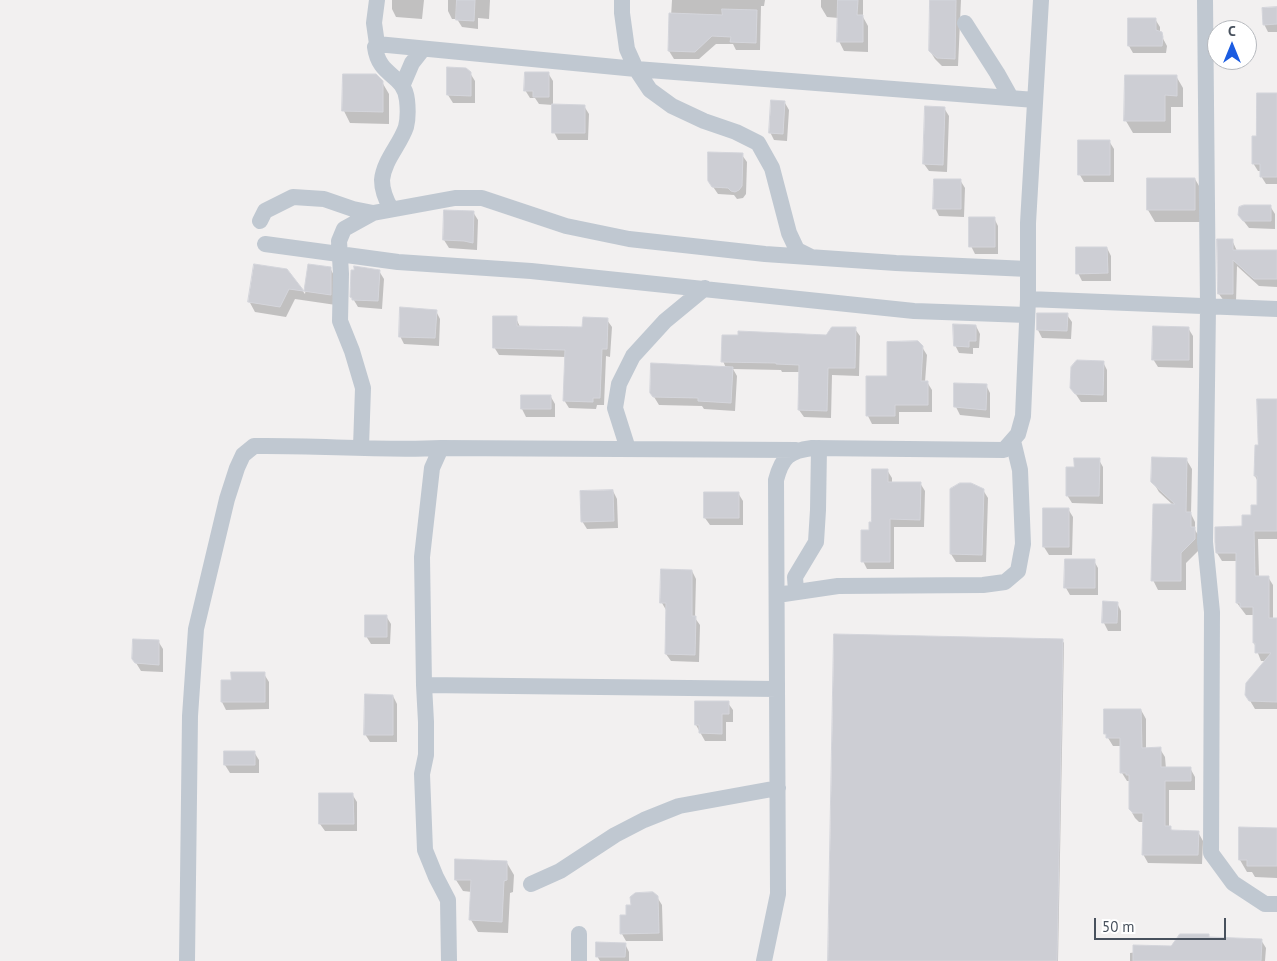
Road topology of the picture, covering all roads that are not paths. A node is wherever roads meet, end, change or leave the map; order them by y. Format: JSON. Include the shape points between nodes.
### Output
{"nodes":[{"id":1,"x":377,"y":0,"type":"edge"},
{"id":2,"x":622,"y":0,"type":"edge"},
{"id":3,"x":1041,"y":0,"type":"edge"},
{"id":4,"x":1205,"y":0,"type":"edge"},
{"id":5,"x":964,"y":23,"type":"dead end"},
{"id":6,"x":377,"y":44,"type":"junction"},
{"id":7,"x":423,"y":49,"type":"junction"},
{"id":8,"x":636,"y":69,"type":"junction"},
{"id":9,"x":403,"y":84,"type":"junction"},
{"id":10,"x":1011,"y":98,"type":"junction"},
{"id":11,"x":1035,"y":100,"type":"junction"},
{"id":12,"x":391,"y":209,"type":"junction"},
{"id":13,"x":373,"y":213,"type":"junction"},
{"id":14,"x":260,"y":222,"type":"dead end"},
{"id":15,"x":265,"y":244,"type":"dead end"},
{"id":16,"x":340,"y":254,"type":"junction"},
{"id":17,"x":811,"y":257,"type":"junction"},
{"id":18,"x":1028,"y":269,"type":"junction"},
{"id":19,"x":705,"y":288,"type":"junction"},
{"id":20,"x":1027,"y":307,"type":"junction"},
{"id":21,"x":1208,"y":307,"type":"junction"},
{"id":22,"x":1277,"y":309,"type":"edge"},
{"id":23,"x":1013,"y":441,"type":"junction"},
{"id":24,"x":361,"y":447,"type":"junction"},
{"id":25,"x":441,"y":448,"type":"junction"},
{"id":26,"x":819,"y":448,"type":"junction"},
{"id":27,"x":628,"y":449,"type":"junction"},
{"id":28,"x":796,"y":450,"type":"junction"},
{"id":29,"x":796,"y":592,"type":"junction"},
{"id":30,"x":777,"y":595,"type":"junction"},
{"id":31,"x":424,"y":685,"type":"junction"},
{"id":32,"x":777,"y":689,"type":"junction"},
{"id":33,"x":778,"y":788,"type":"junction"},
{"id":34,"x":531,"y":884,"type":"dead end"},
{"id":35,"x":1277,"y":904,"type":"edge"},
{"id":36,"x":579,"y":934,"type":"dead end"},
{"id":37,"x":187,"y":961,"type":"edge"},
{"id":38,"x":449,"y":961,"type":"edge"},
{"id":39,"x":579,"y":961,"type":"edge"},
{"id":40,"x":764,"y":961,"type":"edge"}],
"edges":[{"from":1,"to":6,"type":"street","via":[[374,23]]},
{"from":2,"to":8,"type":"street","via":[[627,49]]},
{"from":3,"to":11,"type":"street"},
{"from":4,"to":21,"type":"street"},
{"from":5,"to":10,"type":"street"},
{"from":6,"to":7,"type":"street"},
{"from":6,"to":9,"type":"street","via":[[376,58]]},
{"from":7,"to":8,"type":"street"},
{"from":7,"to":9,"type":"street","via":[[412,63]]},
{"from":8,"to":10,"type":"street"},
{"from":8,"to":17,"type":"street","via":[[650,90],[672,106],[758,143],[772,168],[788,234],[797,250]]},
{"from":9,"to":12,"type":"street","via":[[407,98],[406,127],[382,180]]},
{"from":10,"to":11,"type":"street"},
{"from":11,"to":18,"type":"street"},
{"from":12,"to":13,"type":"street"},
{"from":12,"to":17,"type":"street","via":[[455,198],[482,198],[566,226],[629,239]]},
{"from":13,"to":14,"type":"street","via":[[324,199],[293,197],[265,211]]},
{"from":13,"to":16,"type":"street","via":[[344,229],[339,240]]},
{"from":15,"to":16,"type":"street"},
{"from":16,"to":19,"type":"street","via":[[398,262]]},
{"from":16,"to":24,"type":"street","via":[[340,321],[363,388]]},
{"from":17,"to":18,"type":"street"},
{"from":18,"to":20,"type":"street"},
{"from":19,"to":20,"type":"street","via":[[914,311]]},
{"from":19,"to":27,"type":"street","via":[[665,321],[633,356],[619,384],[615,408]]},
{"from":20,"to":21,"type":"street"},
{"from":20,"to":23,"type":"street","via":[[1023,416]]},
{"from":21,"to":22,"type":"street"},
{"from":21,"to":35,"type":"street","via":[[1205,542],[1212,612],[1211,853],[1233,883],[1265,904]]},
{"from":23,"to":26,"type":"street","via":[[1004,450]]},
{"from":23,"to":29,"type":"street","via":[[1020,470],[1023,544],[1018,571],[1005,582],[838,586]]},
{"from":24,"to":25,"type":"street","via":[[396,450]]},
{"from":24,"to":37,"type":"street","via":[[254,446],[236,468],[196,629],[190,716]]},
{"from":25,"to":27,"type":"street"},
{"from":25,"to":31,"type":"street","via":[[432,468],[422,556]]},
{"from":26,"to":28,"type":"street"},
{"from":26,"to":29,"type":"street","via":[[816,542],[795,577]]},
{"from":27,"to":28,"type":"street"},
{"from":28,"to":30,"type":"street","via":[[785,459],[776,480]]},
{"from":29,"to":30,"type":"street"},
{"from":30,"to":32,"type":"street"},
{"from":31,"to":32,"type":"street"},
{"from":31,"to":38,"type":"street","via":[[426,755],[422,774],[425,850],[448,900]]},
{"from":32,"to":33,"type":"street"},
{"from":33,"to":34,"type":"street","via":[[679,806],[615,835],[560,871]]},
{"from":33,"to":40,"type":"street","via":[[778,894]]},
{"from":36,"to":39,"type":"street"}]}
